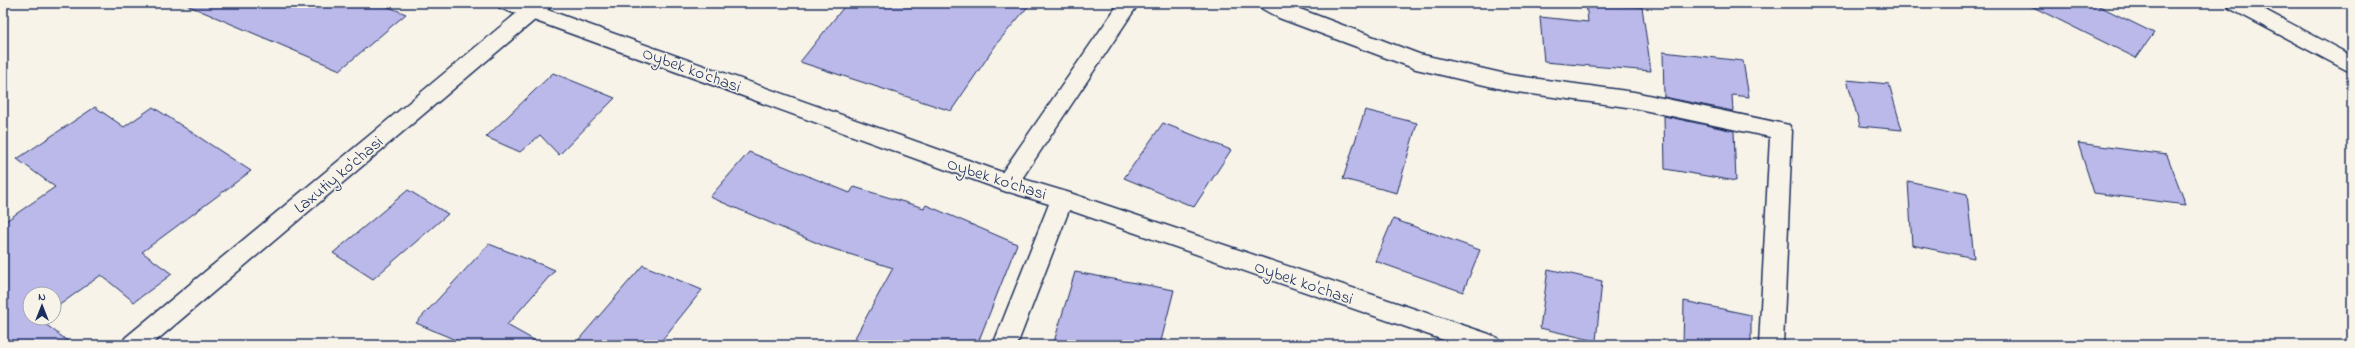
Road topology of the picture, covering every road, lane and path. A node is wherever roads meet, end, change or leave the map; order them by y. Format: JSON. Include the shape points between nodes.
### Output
{"nodes":[{"id":1,"x":507,"y":3,"type":"edge"},
{"id":2,"x":1129,"y":3,"type":"edge"},
{"id":3,"x":1268,"y":3,"type":"edge"},
{"id":4,"x":2236,"y":3,"type":"edge"},
{"id":5,"x":537,"y":7,"type":"edge"},
{"id":6,"x":2352,"y":65,"type":"edge"},
{"id":7,"x":1006,"y":183,"type":"junction"},
{"id":8,"x":1062,"y":199,"type":"junction"},
{"id":9,"x":134,"y":345,"type":"edge"},
{"id":10,"x":1005,"y":345,"type":"edge"},
{"id":11,"x":1489,"y":345,"type":"edge"},
{"id":12,"x":1771,"y":345,"type":"edge"}],
"edges":[{"from":1,"to":5,"type":"street","name":"Oybek ko'chasi"},
{"from":2,"to":7,"type":"street"},
{"from":3,"to":12,"type":"street","via":[[1286,14],[1416,61],[1510,83],[1634,100],[1781,131]]},
{"from":4,"to":6,"type":"street"},
{"from":5,"to":7,"type":"street","name":"Oybek ko'chasi"},
{"from":5,"to":9,"type":"street","name":"Laxutiy ko'chasi"},
{"from":7,"to":8,"type":"street","name":"Oybek ko'chasi"},
{"from":8,"to":10,"type":"street"},
{"from":8,"to":11,"type":"street","name":"Oybek ko'chasi"}]}
